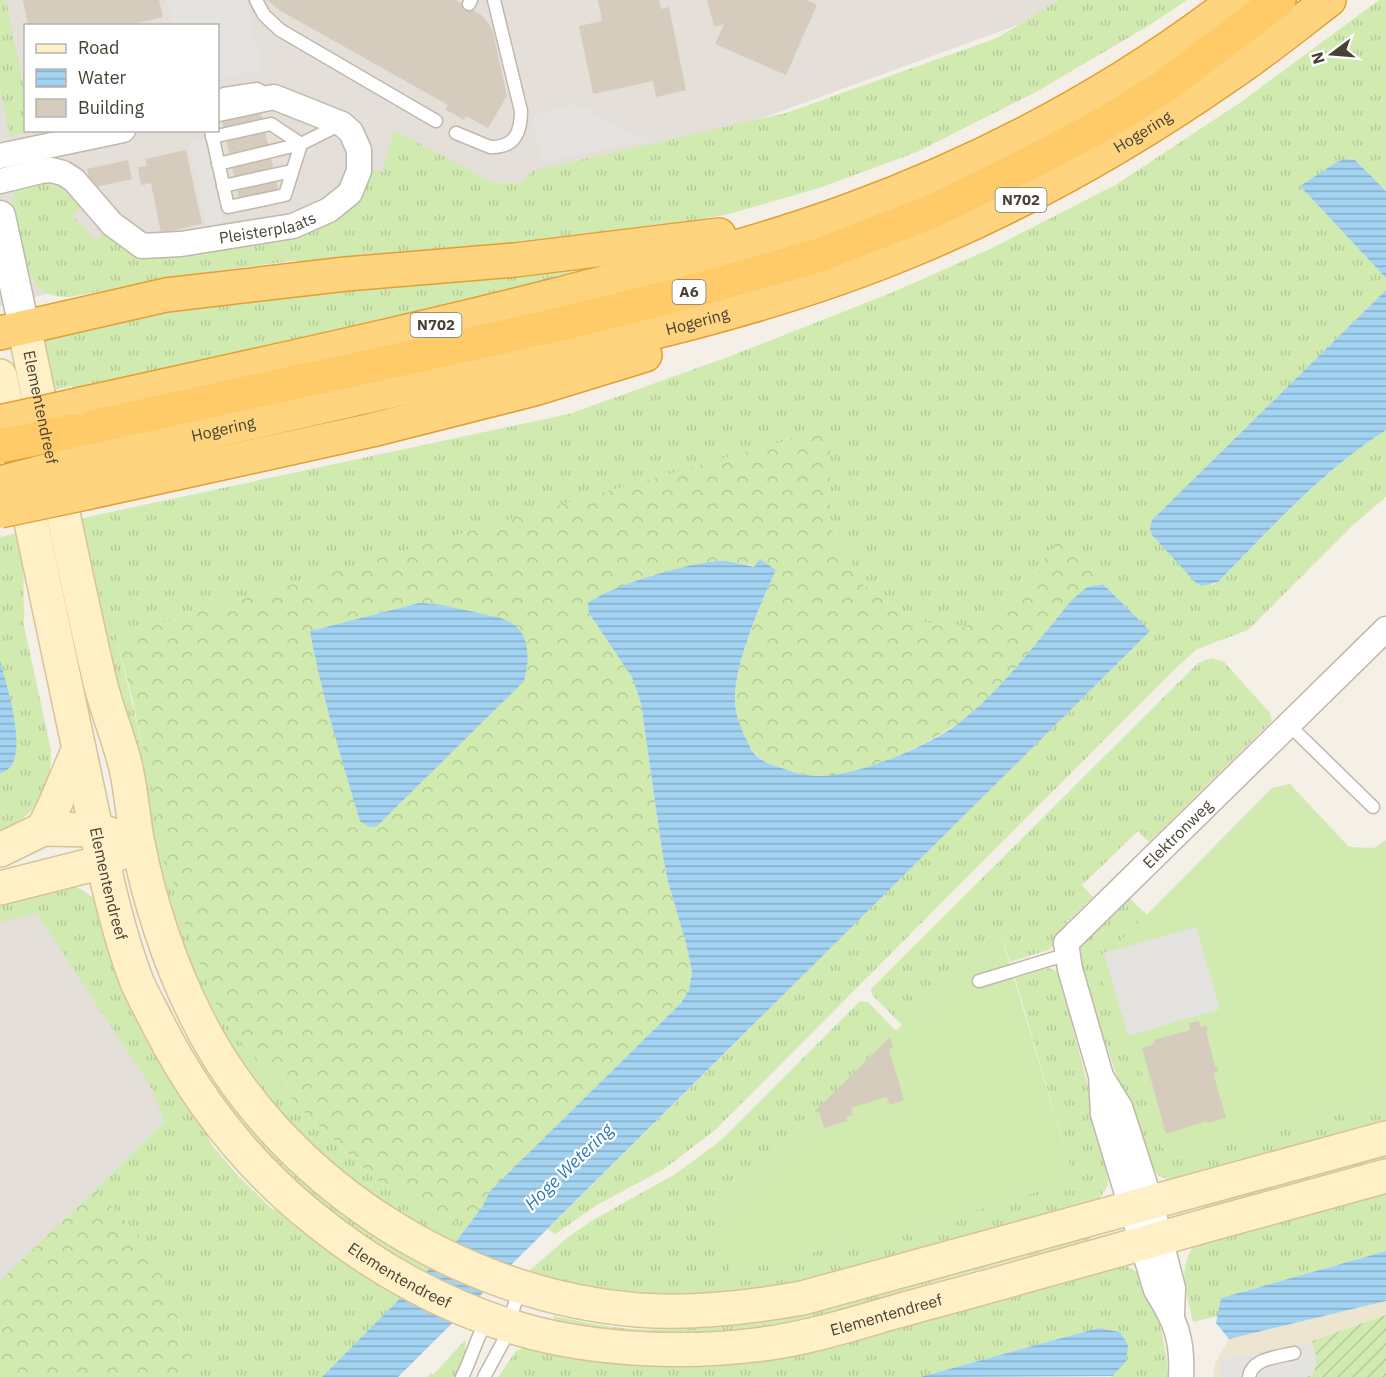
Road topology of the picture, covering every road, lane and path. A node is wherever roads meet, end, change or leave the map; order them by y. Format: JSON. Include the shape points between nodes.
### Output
{"nodes":[{"id":1,"x":256,"y":0,"type":"edge"},
{"id":2,"x":494,"y":0,"type":"edge"},
{"id":3,"x":1235,"y":0,"type":"edge"},
{"id":4,"x":1279,"y":0,"type":"edge"},
{"id":5,"x":1329,"y":0,"type":"edge"},
{"id":6,"x":221,"y":102,"type":"edge"},
{"id":7,"x":436,"y":121,"type":"dead end"},
{"id":8,"x":342,"y":124,"type":"junction"},
{"id":9,"x":114,"y":132,"type":"edge"},
{"id":10,"x":456,"y":133,"type":"dead end"},
{"id":11,"x":211,"y":134,"type":"edge"},
{"id":12,"x":301,"y":144,"type":"junction"},
{"id":13,"x":0,"y":156,"type":"edge"},
{"id":14,"x":218,"y":164,"type":"junction"},
{"id":15,"x":292,"y":171,"type":"junction"},
{"id":16,"x":0,"y":181,"type":"edge"},
{"id":17,"x":223,"y":186,"type":"junction"},
{"id":18,"x":0,"y":216,"type":"edge"},
{"id":19,"x":801,"y":227,"type":"junction"},
{"id":20,"x":12,"y":330,"type":"edge"},
{"id":21,"x":0,"y":376,"type":"edge"},
{"id":22,"x":0,"y":422,"type":"edge"},
{"id":23,"x":0,"y":446,"type":"edge"},
{"id":24,"x":76,"y":448,"type":"junction"},
{"id":25,"x":0,"y":483,"type":"edge"},
{"id":26,"x":0,"y":511,"type":"edge"},
{"id":27,"x":1386,"y":629,"type":"edge"},
{"id":28,"x":1289,"y":724,"type":"junction"},
{"id":29,"x":79,"y":748,"type":"junction"},
{"id":30,"x":1373,"y":807,"type":"dead end"},
{"id":31,"x":43,"y":829,"type":"junction"},
{"id":32,"x":97,"y":830,"type":"junction"},
{"id":33,"x":138,"y":842,"type":"junction"},
{"id":34,"x":0,"y":850,"type":"edge"},
{"id":35,"x":103,"y":862,"type":"junction"},
{"id":36,"x":0,"y":888,"type":"edge"},
{"id":37,"x":1068,"y":954,"type":"junction"},
{"id":38,"x":979,"y":981,"type":"dead end"},
{"id":39,"x":1386,"y":1138,"type":"edge"},
{"id":40,"x":1386,"y":1176,"type":"edge"},
{"id":41,"x":1140,"y":1206,"type":"junction"},
{"id":42,"x":1151,"y":1241,"type":"junction"},
{"id":43,"x":520,"y":1287,"type":"junction"},
{"id":44,"x":498,"y":1321,"type":"junction"},
{"id":45,"x":1294,"y":1353,"type":"dead end"},
{"id":46,"x":462,"y":1377,"type":"edge"},
{"id":47,"x":484,"y":1377,"type":"edge"},
{"id":48,"x":1181,"y":1377,"type":"edge"},
{"id":49,"x":1249,"y":1377,"type":"edge"}],
"edges":[{"from":1,"to":7,"type":"lane","via":[[264,15],[280,30]]},
{"from":2,"to":10,"type":"lane","via":[[521,111],[521,126],[512,141],[496,147]]},
{"from":3,"to":19,"type":"highway","name":"Hogering","number":"N702","via":[[1086,101],[1020,136],[889,195]]},
{"from":4,"to":24,"type":"highway","number":"A6","via":[[1164,86],[1102,124],[933,211],[816,256],[686,293]]},
{"from":5,"to":24,"type":"highway","name":"Hogering","number":"N702","via":[[1228,76],[1106,154],[976,222],[841,278],[594,347],[229,426]]},
{"from":6,"to":8,"type":"street","via":[[274,97]]},
{"from":8,"to":12,"type":"lane"},
{"from":8,"to":16,"type":"street","name":"Pleisterplaats","via":[[351,132],[359,150],[359,171],[350,193],[329,210],[293,226],[256,233],[142,246],[112,224],[74,180],[63,173],[41,171]]},
{"from":9,"to":13,"type":"street"},
{"from":11,"to":12,"type":"lane","via":[[272,124]]},
{"from":11,"to":14,"type":"lane"},
{"from":12,"to":14,"type":"lane"},
{"from":12,"to":15,"type":"lane"},
{"from":14,"to":17,"type":"lane"},
{"from":15,"to":17,"type":"lane"},
{"from":15,"to":17,"type":"lane","via":[[285,195],[228,207]]},
{"from":18,"to":20,"type":"street"},
{"from":19,"to":20,"type":"highway","number":"N702","via":[[166,295]]},
{"from":19,"to":24,"type":"highway","name":"Hogering","number":"N702","via":[[482,314]]},
{"from":20,"to":33,"type":"main road","name":"Elementendreef","via":[[100,682],[126,768]]},
{"from":21,"to":29,"type":"main road","name":"Elementendreef"},
{"from":22,"to":24,"type":"highway","name":"Hogering","number":"N702","bridge":true},
{"from":23,"to":24,"type":"highway","number":"A6","bridge":true},
{"from":24,"to":25,"type":"highway","name":"Hogering","number":"N702","bridge":true},
{"from":24,"to":26,"type":"highway","number":"N702","bridge":true},
{"from":27,"to":28,"type":"street","name":"Elektronweg"},
{"from":28,"to":30,"type":"lane"},
{"from":28,"to":37,"type":"street","name":"Elektronweg","via":[[1066,943]]},
{"from":29,"to":31,"type":"main road"},
{"from":29,"to":32,"type":"main road","name":"Elementendreef"},
{"from":31,"to":32,"type":"main road"},
{"from":31,"to":34,"type":"main road"},
{"from":32,"to":33,"type":"main road"},
{"from":32,"to":35,"type":"main road","name":"Elementendreef"},
{"from":33,"to":35,"type":"main road"},
{"from":33,"to":43,"type":"main road","name":"Elementendreef","via":[[156,918],[174,970],[196,1018],[240,1088],[322,1177],[360,1207],[431,1250]]},
{"from":35,"to":36,"type":"main road"},
{"from":35,"to":44,"type":"main road","name":"Elementendreef","via":[[115,916],[138,985],[175,1056],[216,1120],[260,1170],[329,1232],[402,1279]]},
{"from":37,"to":38,"type":"lane"},
{"from":37,"to":41,"type":"street","via":[[1101,1076],[1120,1107]]},
{"from":39,"to":41,"type":"main road","name":"Elementendreef"},
{"from":40,"to":42,"type":"main road","name":"Elementendreef"},
{"from":41,"to":42,"type":"street"},
{"from":41,"to":43,"type":"main road","name":"Elementendreef","via":[[802,1298],[757,1306],[637,1310],[595,1305]]},
{"from":42,"to":44,"type":"main road","name":"Elementendreef","via":[[852,1325],[754,1345],[641,1348],[588,1343],[525,1331]]},
{"from":42,"to":48,"type":"street","via":[[1173,1288],[1172,1315],[1180,1341]]},
{"from":43,"to":44,"type":"lane"},
{"from":44,"to":46,"type":"lane","via":[[478,1335],[473,1357]]},
{"from":44,"to":47,"type":"lane","via":[[503,1342]]},
{"from":45,"to":49,"type":"lane","via":[[1256,1364]]}]}
